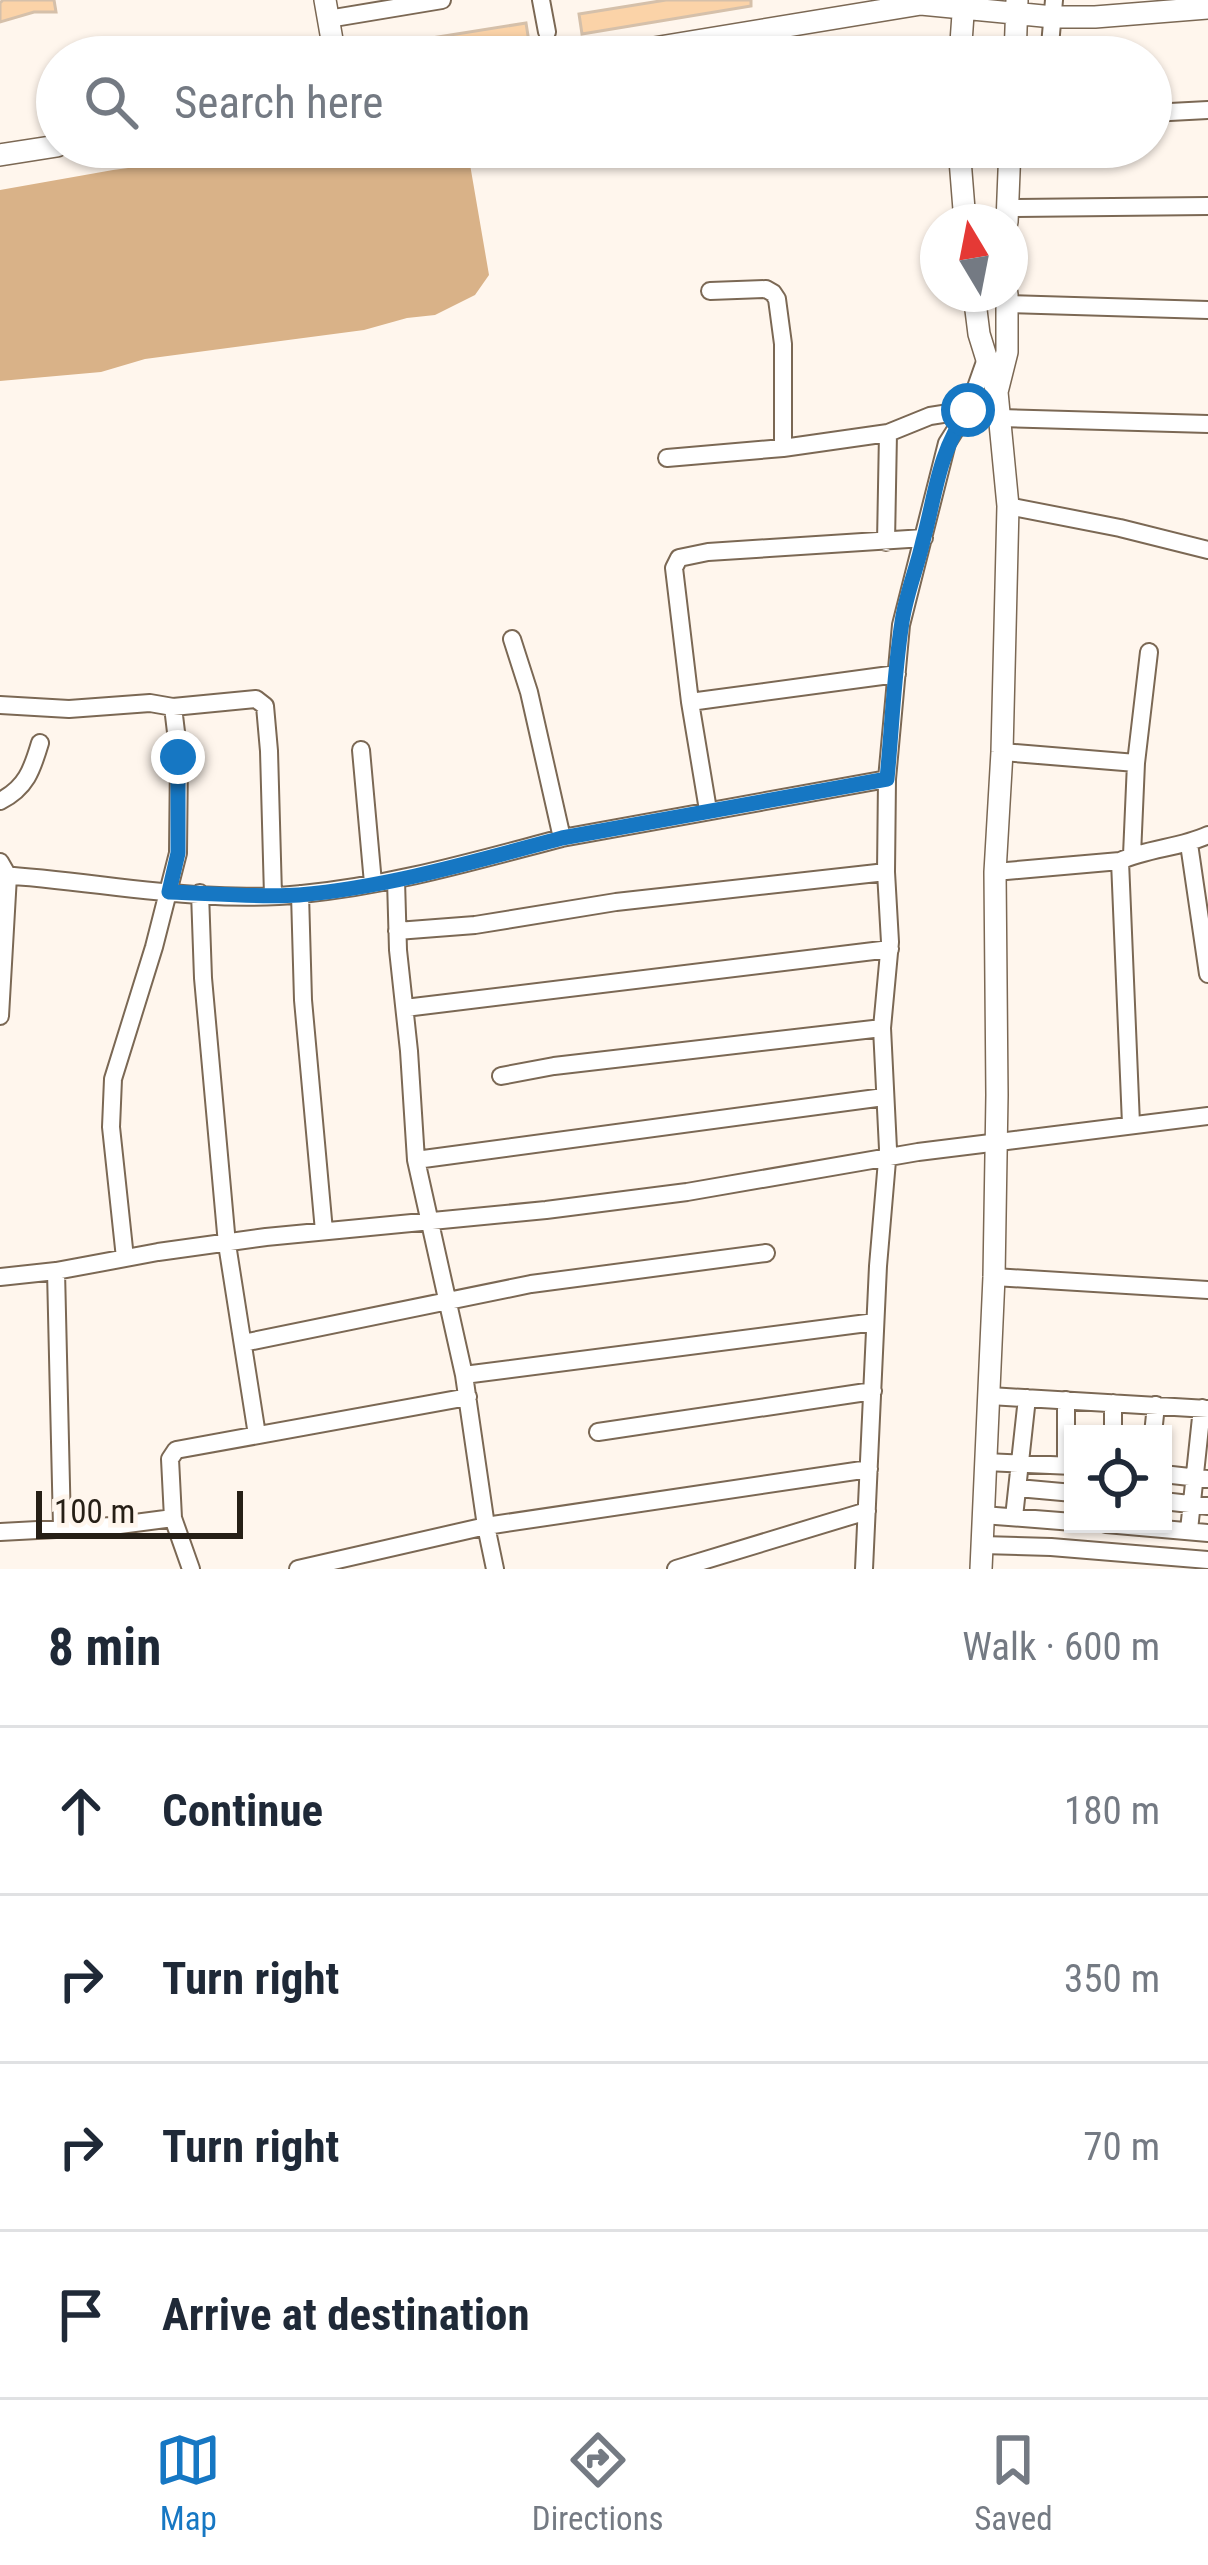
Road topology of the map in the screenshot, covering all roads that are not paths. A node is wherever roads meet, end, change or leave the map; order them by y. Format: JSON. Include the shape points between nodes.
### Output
{"nodes":[{"id":1,"x":442,"y":0,"type":"edge"},
{"id":2,"x":541,"y":0,"type":"edge"},
{"id":3,"x":964,"y":3,"type":"edge"},
{"id":4,"x":1162,"y":6,"type":"edge"},
{"id":5,"x":1017,"y":7,"type":"edge"},
{"id":6,"x":1054,"y":8,"type":"edge"},
{"id":7,"x":1208,"y":8,"type":"edge"},
{"id":8,"x":327,"y":9,"type":"edge"},
{"id":9,"x":547,"y":32,"type":"dead end"},
{"id":10,"x":727,"y":36,"type":"edge"},
{"id":11,"x":962,"y":36,"type":"edge"},
{"id":12,"x":1208,"y":110,"type":"edge"},
{"id":13,"x":1172,"y":112,"type":"edge"},
{"id":14,"x":36,"y":149,"type":"edge"},
{"id":15,"x":0,"y":155,"type":"edge"},
{"id":16,"x":960,"y":168,"type":"edge"},
{"id":17,"x":1009,"y":168,"type":"edge"},
{"id":18,"x":963,"y":204,"type":"edge"},
{"id":19,"x":1007,"y":204,"type":"edge"},
{"id":20,"x":1208,"y":206,"type":"edge"},
{"id":21,"x":1028,"y":214,"type":"edge"},
{"id":22,"x":710,"y":291,"type":"dead end"},
{"id":23,"x":1028,"y":300,"type":"edge"},
{"id":24,"x":1208,"y":310,"type":"edge"},
{"id":25,"x":977,"y":312,"type":"edge"},
{"id":26,"x":1007,"y":312,"type":"edge"},
{"id":27,"x":986,"y":359,"type":"junction"},
{"id":28,"x":997,"y":392,"type":"junction"},
{"id":29,"x":968,"y":410,"type":"junction"},
{"id":30,"x":1000,"y":418,"type":"junction"},
{"id":31,"x":1208,"y":424,"type":"edge"},
{"id":32,"x":888,"y":433,"type":"junction"},
{"id":33,"x":783,"y":448,"type":"junction"},
{"id":34,"x":667,"y":458,"type":"dead end"},
{"id":35,"x":1008,"y":506,"type":"junction"},
{"id":36,"x":924,"y":538,"type":"junction"},
{"id":37,"x":886,"y":542,"type":"junction"},
{"id":38,"x":1208,"y":550,"type":"edge"},
{"id":39,"x":512,"y":639,"type":"dead end"},
{"id":40,"x":1149,"y":652,"type":"dead end"},
{"id":41,"x":897,"y":674,"type":"junction"},
{"id":42,"x":690,"y":702,"type":"junction"},
{"id":43,"x":0,"y":705,"type":"edge"},
{"id":44,"x":173,"y":707,"type":"junction"},
{"id":45,"x":40,"y":743,"type":"dead end"},
{"id":46,"x":361,"y":750,"type":"dead end"},
{"id":47,"x":1002,"y":752,"type":"junction"},
{"id":48,"x":1136,"y":763,"type":"junction"},
{"id":49,"x":887,"y":779,"type":"junction"},
{"id":50,"x":0,"y":802,"type":"edge"},
{"id":51,"x":708,"y":810,"type":"junction"},
{"id":52,"x":1208,"y":835,"type":"edge"},
{"id":53,"x":562,"y":838,"type":"junction"},
{"id":54,"x":1189,"y":844,"type":"junction"},
{"id":55,"x":1126,"y":858,"type":"junction"},
{"id":56,"x":3,"y":871,"type":"edge"},
{"id":57,"x":886,"y":872,"type":"junction"},
{"id":58,"x":994,"y":872,"type":"junction"},
{"id":59,"x":396,"y":880,"type":"junction"},
{"id":60,"x":374,"y":883,"type":"junction"},
{"id":61,"x":169,"y":892,"type":"junction"},
{"id":62,"x":200,"y":893,"type":"junction"},
{"id":63,"x":273,"y":895,"type":"junction"},
{"id":64,"x":300,"y":895,"type":"junction"},
{"id":65,"x":397,"y":931,"type":"junction"},
{"id":66,"x":1205,"y":935,"type":"edge"},
{"id":67,"x":890,"y":949,"type":"junction"},
{"id":68,"x":1208,"y":974,"type":"edge"},
{"id":69,"x":405,"y":1008,"type":"junction"},
{"id":70,"x":0,"y":1016,"type":"edge"},
{"id":71,"x":883,"y":1028,"type":"junction"},
{"id":72,"x":501,"y":1076,"type":"dead end"},
{"id":73,"x":884,"y":1097,"type":"junction"},
{"id":74,"x":1208,"y":1115,"type":"edge"},
{"id":75,"x":1131,"y":1124,"type":"junction"},
{"id":76,"x":997,"y":1144,"type":"junction"},
{"id":77,"x":887,"y":1159,"type":"junction"},
{"id":78,"x":416,"y":1160,"type":"junction"},
{"id":79,"x":428,"y":1220,"type":"junction"},
{"id":80,"x":324,"y":1231,"type":"junction"},
{"id":81,"x":227,"y":1244,"type":"junction"},
{"id":82,"x":766,"y":1253,"type":"dead end"},
{"id":83,"x":124,"y":1258,"type":"junction"},
{"id":84,"x":56,"y":1271,"type":"junction"},
{"id":85,"x":0,"y":1276,"type":"edge"},
{"id":86,"x":994,"y":1277,"type":"junction"},
{"id":87,"x":1208,"y":1290,"type":"edge"},
{"id":88,"x":447,"y":1302,"type":"junction"},
{"id":89,"x":875,"y":1322,"type":"junction"},
{"id":90,"x":243,"y":1343,"type":"junction"},
{"id":91,"x":464,"y":1375,"type":"junction"},
{"id":92,"x":873,"y":1391,"type":"junction"},
{"id":93,"x":990,"y":1396,"type":"junction"},
{"id":94,"x":468,"y":1397,"type":"junction"},
{"id":95,"x":1027,"y":1398,"type":"junction"},
{"id":96,"x":1066,"y":1400,"type":"junction"},
{"id":97,"x":1113,"y":1402,"type":"junction"},
{"id":98,"x":1156,"y":1405,"type":"junction"},
{"id":99,"x":1205,"y":1408,"type":"edge"},
{"id":100,"x":1068,"y":1425,"type":"edge"},
{"id":101,"x":1112,"y":1425,"type":"edge"},
{"id":102,"x":1154,"y":1425,"type":"edge"},
{"id":103,"x":598,"y":1432,"type":"dead end"},
{"id":104,"x":257,"y":1436,"type":"junction"},
{"id":105,"x":985,"y":1462,"type":"junction"},
{"id":106,"x":1021,"y":1463,"type":"junction"},
{"id":107,"x":1064,"y":1465,"type":"edge"},
{"id":108,"x":869,"y":1468,"type":"junction"},
{"id":109,"x":1172,"y":1475,"type":"edge"},
{"id":110,"x":1202,"y":1478,"type":"edge"},
{"id":111,"x":1018,"y":1488,"type":"junction"},
{"id":112,"x":1064,"y":1491,"type":"edge"},
{"id":113,"x":1200,"y":1505,"type":"edge"},
{"id":114,"x":867,"y":1511,"type":"junction"},
{"id":115,"x":983,"y":1515,"type":"junction"},
{"id":116,"x":1014,"y":1517,"type":"junction"},
{"id":117,"x":173,"y":1518,"type":"junction"},
{"id":118,"x":1064,"y":1521,"type":"edge"},
{"id":119,"x":62,"y":1526,"type":"junction"},
{"id":120,"x":486,"y":1526,"type":"junction"},
{"id":121,"x":1172,"y":1529,"type":"edge"},
{"id":122,"x":1189,"y":1530,"type":"junction"},
{"id":123,"x":0,"y":1532,"type":"edge"},
{"id":124,"x":1208,"y":1533,"type":"edge"},
{"id":125,"x":982,"y":1545,"type":"junction"},
{"id":126,"x":1208,"y":1560,"type":"edge"},
{"id":127,"x":681,"y":1568,"type":"edge"},
{"id":128,"x":191,"y":1569,"type":"edge"},
{"id":129,"x":298,"y":1569,"type":"edge"},
{"id":130,"x":495,"y":1569,"type":"edge"},
{"id":131,"x":864,"y":1569,"type":"edge"},
{"id":132,"x":981,"y":1569,"type":"edge"}],
"edges":[{"from":1,"to":8,"type":"street"},
{"from":2,"to":9,"type":"street"},
{"from":3,"to":5,"type":"street"},
{"from":3,"to":10,"type":"street"},
{"from":3,"to":11,"type":"street"},
{"from":4,"to":6,"type":"street"},
{"from":4,"to":7,"type":"street"},
{"from":5,"to":6,"type":"street"},
{"from":12,"to":13,"type":"street"},
{"from":14,"to":15,"type":"street"},
{"from":16,"to":18,"type":"street"},
{"from":17,"to":19,"type":"street"},
{"from":20,"to":21,"type":"street"},
{"from":22,"to":33,"type":"street","via":[[766,289],[777,299]]},
{"from":23,"to":24,"type":"street"},
{"from":25,"to":27,"type":"street"},
{"from":26,"to":28,"type":"street"},
{"from":27,"to":28,"type":"street"},
{"from":27,"to":29,"type":"street"},
{"from":28,"to":30,"type":"street"},
{"from":29,"to":32,"type":"street"},
{"from":29,"to":36,"type":"street","via":[[947,443]]},
{"from":30,"to":31,"type":"street"},
{"from":30,"to":35,"type":"street"},
{"from":32,"to":33,"type":"street"},
{"from":32,"to":37,"type":"street"},
{"from":33,"to":34,"type":"street"},
{"from":35,"to":38,"type":"street"},
{"from":35,"to":47,"type":"street"},
{"from":36,"to":37,"type":"street"},
{"from":36,"to":41,"type":"street"},
{"from":37,"to":42,"type":"street","via":[[679,558]]},
{"from":39,"to":53,"type":"street"},
{"from":40,"to":48,"type":"street"},
{"from":41,"to":42,"type":"street"},
{"from":41,"to":49,"type":"street"},
{"from":42,"to":51,"type":"street"},
{"from":43,"to":44,"type":"street"},
{"from":44,"to":61,"type":"street","via":[[180,813]]},
{"from":44,"to":63,"type":"street","via":[[256,699],[265,706]]},
{"from":45,"to":50,"type":"street","via":[[28,779]]},
{"from":46,"to":60,"type":"street"},
{"from":47,"to":48,"type":"street"},
{"from":47,"to":58,"type":"street"},
{"from":48,"to":55,"type":"street"},
{"from":49,"to":51,"type":"street"},
{"from":49,"to":57,"type":"street"},
{"from":51,"to":53,"type":"street"},
{"from":52,"to":54,"type":"street"},
{"from":53,"to":59,"type":"street"},
{"from":54,"to":55,"type":"street"},
{"from":54,"to":66,"type":"street"},
{"from":55,"to":58,"type":"street"},
{"from":55,"to":75,"type":"street"},
{"from":56,"to":61,"type":"street"},
{"from":56,"to":70,"type":"street"},
{"from":57,"to":65,"type":"street"},
{"from":57,"to":67,"type":"street"},
{"from":58,"to":76,"type":"street"},
{"from":59,"to":60,"type":"street"},
{"from":59,"to":65,"type":"street"},
{"from":60,"to":64,"type":"street"},
{"from":61,"to":62,"type":"street"},
{"from":61,"to":83,"type":"street","via":[[113,1079]]},
{"from":62,"to":63,"type":"street"},
{"from":62,"to":81,"type":"street"},
{"from":63,"to":64,"type":"street"},
{"from":64,"to":80,"type":"street"},
{"from":65,"to":69,"type":"street"},
{"from":66,"to":68,"type":"street"},
{"from":67,"to":69,"type":"street"},
{"from":67,"to":71,"type":"street"},
{"from":69,"to":78,"type":"street"},
{"from":71,"to":72,"type":"street"},
{"from":71,"to":73,"type":"street"},
{"from":73,"to":77,"type":"street"},
{"from":73,"to":78,"type":"street"},
{"from":74,"to":75,"type":"street"},
{"from":75,"to":76,"type":"street"},
{"from":76,"to":77,"type":"street"},
{"from":76,"to":86,"type":"street"},
{"from":77,"to":79,"type":"street","via":[[687,1192]]},
{"from":77,"to":89,"type":"street"},
{"from":78,"to":79,"type":"street"},
{"from":79,"to":80,"type":"street"},
{"from":79,"to":88,"type":"street"},
{"from":80,"to":81,"type":"street"},
{"from":81,"to":83,"type":"street"},
{"from":81,"to":90,"type":"street"},
{"from":82,"to":88,"type":"street"},
{"from":83,"to":84,"type":"street"},
{"from":84,"to":85,"type":"street"},
{"from":84,"to":119,"type":"street"},
{"from":86,"to":87,"type":"street"},
{"from":86,"to":93,"type":"street"},
{"from":88,"to":90,"type":"street"},
{"from":88,"to":91,"type":"street"},
{"from":89,"to":91,"type":"street"},
{"from":89,"to":92,"type":"street"},
{"from":90,"to":104,"type":"street"},
{"from":91,"to":94,"type":"street"},
{"from":92,"to":103,"type":"street"},
{"from":92,"to":108,"type":"street"},
{"from":93,"to":95,"type":"street"},
{"from":93,"to":105,"type":"street"},
{"from":94,"to":104,"type":"street"},
{"from":94,"to":120,"type":"street"},
{"from":95,"to":96,"type":"street"},
{"from":95,"to":106,"type":"street"},
{"from":96,"to":97,"type":"street"},
{"from":96,"to":100,"type":"street"},
{"from":97,"to":98,"type":"street"},
{"from":97,"to":101,"type":"street"},
{"from":98,"to":99,"type":"street"},
{"from":98,"to":102,"type":"street"},
{"from":99,"to":110,"type":"street"},
{"from":104,"to":117,"type":"street","via":[[176,1450]]},
{"from":105,"to":106,"type":"street"},
{"from":105,"to":115,"type":"street"},
{"from":106,"to":107,"type":"street"},
{"from":106,"to":111,"type":"street"},
{"from":108,"to":114,"type":"street"},
{"from":108,"to":120,"type":"street"},
{"from":109,"to":110,"type":"street"},
{"from":110,"to":113,"type":"street"},
{"from":111,"to":112,"type":"street"},
{"from":111,"to":116,"type":"street"},
{"from":113,"to":122,"type":"street"},
{"from":114,"to":127,"type":"street"},
{"from":114,"to":131,"type":"street"},
{"from":115,"to":116,"type":"street"},
{"from":115,"to":125,"type":"street"},
{"from":116,"to":118,"type":"street"},
{"from":117,"to":119,"type":"street"},
{"from":117,"to":128,"type":"street"},
{"from":119,"to":123,"type":"street"},
{"from":120,"to":129,"type":"street"},
{"from":120,"to":130,"type":"street"},
{"from":121,"to":122,"type":"street"},
{"from":122,"to":124,"type":"street"},
{"from":125,"to":126,"type":"street"},
{"from":125,"to":132,"type":"street"}]}
